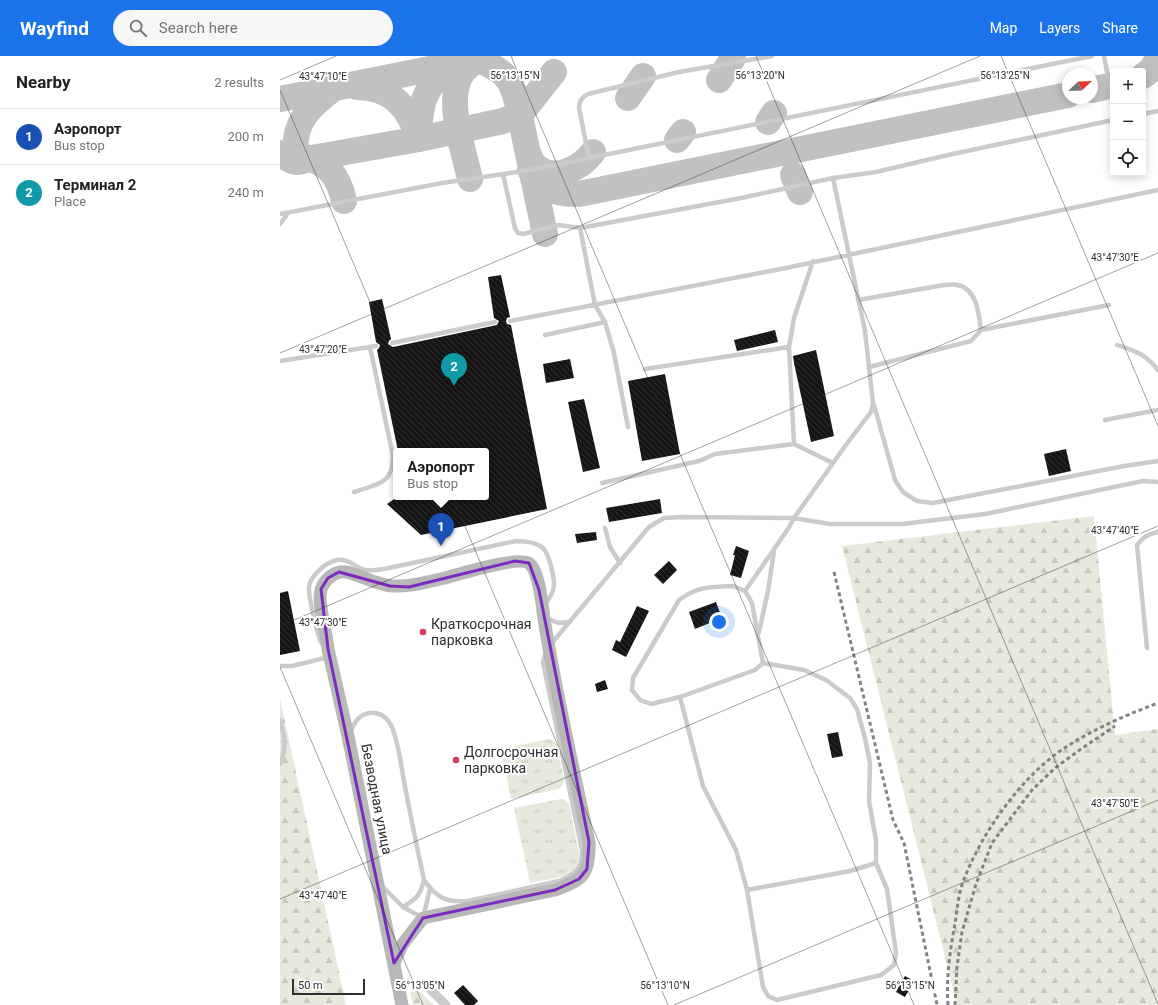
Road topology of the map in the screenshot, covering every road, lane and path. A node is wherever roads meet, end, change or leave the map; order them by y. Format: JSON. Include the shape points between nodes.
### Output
{"nodes":[{"id":1,"x":772,"y":56,"type":"edge"},
{"id":2,"x":1092,"y":56,"type":"edge"},
{"id":3,"x":1104,"y":56,"type":"edge"},
{"id":4,"x":1110,"y":87,"type":"edge"},
{"id":5,"x":1158,"y":111,"type":"edge"},
{"id":6,"x":1146,"y":113,"type":"edge"},
{"id":7,"x":1110,"y":121,"type":"edge"},
{"id":8,"x":588,"y":158,"type":"junction"},
{"id":9,"x":503,"y":174,"type":"junction"},
{"id":10,"x":833,"y":178,"type":"junction"},
{"id":11,"x":1158,"y":190,"type":"edge"},
{"id":12,"x":288,"y":213,"type":"junction"},
{"id":13,"x":280,"y":214,"type":"edge"},
{"id":14,"x":280,"y":224,"type":"edge"},
{"id":15,"x":580,"y":228,"type":"junction"},
{"id":16,"x":849,"y":254,"type":"junction"},
{"id":17,"x":813,"y":261,"type":"junction"},
{"id":18,"x":858,"y":300,"type":"junction"},
{"id":19,"x":595,"y":305,"type":"junction"},
{"id":20,"x":1109,"y":305,"type":"dead end"},
{"id":21,"x":510,"y":321,"type":"dead end"},
{"id":22,"x":495,"y":322,"type":"dead end"},
{"id":23,"x":605,"y":322,"type":"junction"},
{"id":24,"x":981,"y":330,"type":"junction"},
{"id":25,"x":545,"y":335,"type":"dead end"},
{"id":26,"x":392,"y":343,"type":"dead end"},
{"id":27,"x":1117,"y":345,"type":"dead end"},
{"id":28,"x":376,"y":346,"type":"dead end"},
{"id":29,"x":370,"y":347,"type":"junction"},
{"id":30,"x":789,"y":347,"type":"junction"},
{"id":31,"x":280,"y":361,"type":"edge"},
{"id":32,"x":869,"y":367,"type":"junction"},
{"id":33,"x":645,"y":369,"type":"dead end"},
{"id":34,"x":1158,"y":370,"type":"edge"},
{"id":35,"x":873,"y":403,"type":"junction"},
{"id":36,"x":1158,"y":410,"type":"edge"},
{"id":37,"x":1105,"y":420,"type":"dead end"},
{"id":38,"x":628,"y":427,"type":"dead end"},
{"id":39,"x":794,"y":444,"type":"junction"},
{"id":40,"x":1158,"y":461,"type":"edge"},
{"id":41,"x":833,"y":463,"type":"junction"},
{"id":42,"x":1158,"y":482,"type":"edge"},
{"id":43,"x":602,"y":483,"type":"dead end"},
{"id":44,"x":354,"y":492,"type":"dead end"},
{"id":45,"x":794,"y":518,"type":"junction"},
{"id":46,"x":605,"y":528,"type":"dead end"},
{"id":47,"x":1158,"y":532,"type":"edge"},
{"id":48,"x":774,"y":549,"type":"junction"},
{"id":49,"x":620,"y":563,"type":"junction"},
{"id":50,"x":745,"y":591,"type":"junction"},
{"id":51,"x":543,"y":612,"type":"junction"},
{"id":52,"x":568,"y":622,"type":"junction"},
{"id":53,"x":758,"y":634,"type":"junction"},
{"id":54,"x":549,"y":647,"type":"junction"},
{"id":55,"x":1147,"y":648,"type":"dead end"},
{"id":56,"x":329,"y":653,"type":"junction"},
{"id":57,"x":764,"y":663,"type":"junction"},
{"id":58,"x":280,"y":666,"type":"edge"},
{"id":59,"x":680,"y":697,"type":"junction"},
{"id":60,"x":280,"y":720,"type":"edge"},
{"id":61,"x":348,"y":736,"type":"junction"},
{"id":62,"x":280,"y":764,"type":"edge"},
{"id":63,"x":876,"y":863,"type":"junction"},
{"id":64,"x":424,"y":880,"type":"junction"},
{"id":65,"x":377,"y":881,"type":"junction"},
{"id":66,"x":430,"y":889,"type":"junction"},
{"id":67,"x":747,"y":890,"type":"junction"},
{"id":68,"x":403,"y":907,"type":"junction"},
{"id":69,"x":423,"y":918,"type":"junction"},
{"id":70,"x":394,"y":963,"type":"junction"},
{"id":71,"x":428,"y":987,"type":"dead end"},
{"id":72,"x":402,"y":1005,"type":"edge"},
{"id":73,"x":446,"y":1005,"type":"edge"}],
"edges":[{"from":1,"to":8,"type":"lane","via":[[679,72],[588,94],[579,103]]},
{"from":2,"to":8,"type":"lane"},
{"from":3,"to":4,"type":"lane"},
{"from":5,"to":6,"type":"lane"},
{"from":7,"to":10,"type":"lane","via":[[948,154],[876,172]]},
{"from":8,"to":9,"type":"lane"},
{"from":9,"to":12,"type":"lane","via":[[442,183]]},
{"from":9,"to":15,"type":"lane","via":[[518,233],[559,225]]},
{"from":10,"to":15,"type":"lane"},
{"from":10,"to":16,"type":"lane"},
{"from":11,"to":16,"type":"lane"},
{"from":12,"to":13,"type":"lane"},
{"from":12,"to":14,"type":"lane"},
{"from":15,"to":19,"type":"lane"},
{"from":16,"to":17,"type":"lane"},
{"from":16,"to":18,"type":"lane"},
{"from":17,"to":19,"type":"lane"},
{"from":17,"to":30,"type":"lane","via":[[794,318]]},
{"from":18,"to":24,"type":"lane","via":[[944,285],[958,285],[972,295],[979,310]]},
{"from":18,"to":32,"type":"lane"},
{"from":19,"to":21,"type":"lane"},
{"from":19,"to":23,"type":"lane"},
{"from":20,"to":24,"type":"lane"},
{"from":22,"to":26,"type":"lane"},
{"from":23,"to":25,"type":"lane"},
{"from":23,"to":38,"type":"lane","via":[[614,353]]},
{"from":24,"to":32,"type":"lane","via":[[971,341]]},
{"from":27,"to":34,"type":"lane","via":[[1140,353]]},
{"from":28,"to":29,"type":"lane"},
{"from":29,"to":31,"type":"lane"},
{"from":29,"to":44,"type":"lane","via":[[393,466],[390,475],[382,483]]},
{"from":30,"to":33,"type":"lane"},
{"from":30,"to":39,"type":"lane"},
{"from":32,"to":35,"type":"lane"},
{"from":35,"to":40,"type":"lane","via":[[895,480],[903,492],[917,501],[933,503]]},
{"from":35,"to":41,"type":"lane","via":[[871,412]]},
{"from":36,"to":37,"type":"lane"},
{"from":39,"to":41,"type":"lane"},
{"from":39,"to":43,"type":"lane","via":[[715,454],[699,461]]},
{"from":41,"to":45,"type":"lane"},
{"from":42,"to":45,"type":"lane","via":[[1143,481],[985,514],[902,524],[830,524]]},
{"from":45,"to":48,"type":"lane"},
{"from":45,"to":49,"type":"lane","via":[[664,518],[649,527]]},
{"from":46,"to":49,"type":"lane","via":[[610,547]]},
{"from":47,"to":55,"type":"lane","via":[[1142,538],[1137,545]]},
{"from":48,"to":50,"type":"lane"},
{"from":48,"to":53,"type":"lane"},
{"from":49,"to":52,"type":"lane"},
{"from":50,"to":53,"type":"lane","via":[[752,602]]},
{"from":50,"to":59,"type":"lane","via":[[733,586],[710,587],[691,592],[679,600],[671,612],[633,678],[632,690],[640,700],[651,704]]},
{"from":51,"to":52,"type":"lane","via":[[558,623]]},
{"from":51,"to":54,"type":"main road"},
{"from":51,"to":56,"type":"main road","name":"Безводная улица","via":[[537,577],[534,569],[524,561],[494,565],[409,587],[375,583],[345,571],[339,572],[328,578],[321,590],[320,599]]},
{"from":51,"to":56,"type":"lane","via":[[554,584],[548,557],[543,548],[531,543],[516,541],[384,569],[365,570],[350,562],[337,560],[322,568],[309,587],[317,634]]},
{"from":52,"to":54,"type":"lane"},
{"from":53,"to":57,"type":"lane"},
{"from":54,"to":66,"type":"lane","via":[[543,662],[582,850],[582,861],[577,871],[559,881],[468,901],[444,900]]},
{"from":54,"to":69,"type":"main road","via":[[588,842],[587,869],[579,879],[555,890]]},
{"from":56,"to":58,"type":"lane","via":[[292,666]]},
{"from":56,"to":61,"type":"main road","name":"Безводная улица"},
{"from":57,"to":59,"type":"lane","via":[[756,670]]},
{"from":57,"to":63,"type":"lane","via":[[804,670],[826,680],[850,698],[857,709],[870,763],[869,801],[876,840]]},
{"from":59,"to":67,"type":"lane","via":[[703,786],[736,850]]},
{"from":60,"to":62,"type":"lane","via":[[285,737],[284,755]]},
{"from":61,"to":64,"type":"lane","via":[[360,717],[368,714],[380,714],[392,725]]},
{"from":61,"to":65,"type":"main road","name":"Безводная улица"},
{"from":63,"to":67,"type":"lane","via":[[850,871]]},
{"from":63,"to":67,"type":"lane","via":[[887,889],[896,953],[894,965],[881,975],[777,1000],[768,996],[763,987]]},
{"from":64,"to":66,"type":"lane"},
{"from":64,"to":68,"type":"lane","via":[[421,892]]},
{"from":65,"to":68,"type":"lane"},
{"from":65,"to":70,"type":"main road","name":"Безводная улица"},
{"from":66,"to":69,"type":"lane"},
{"from":68,"to":69,"type":"lane"},
{"from":69,"to":70,"type":"main road","via":[[402,945]]},
{"from":70,"to":72,"type":"main road","name":"Безводная улица"},
{"from":71,"to":73,"type":"street"}]}
